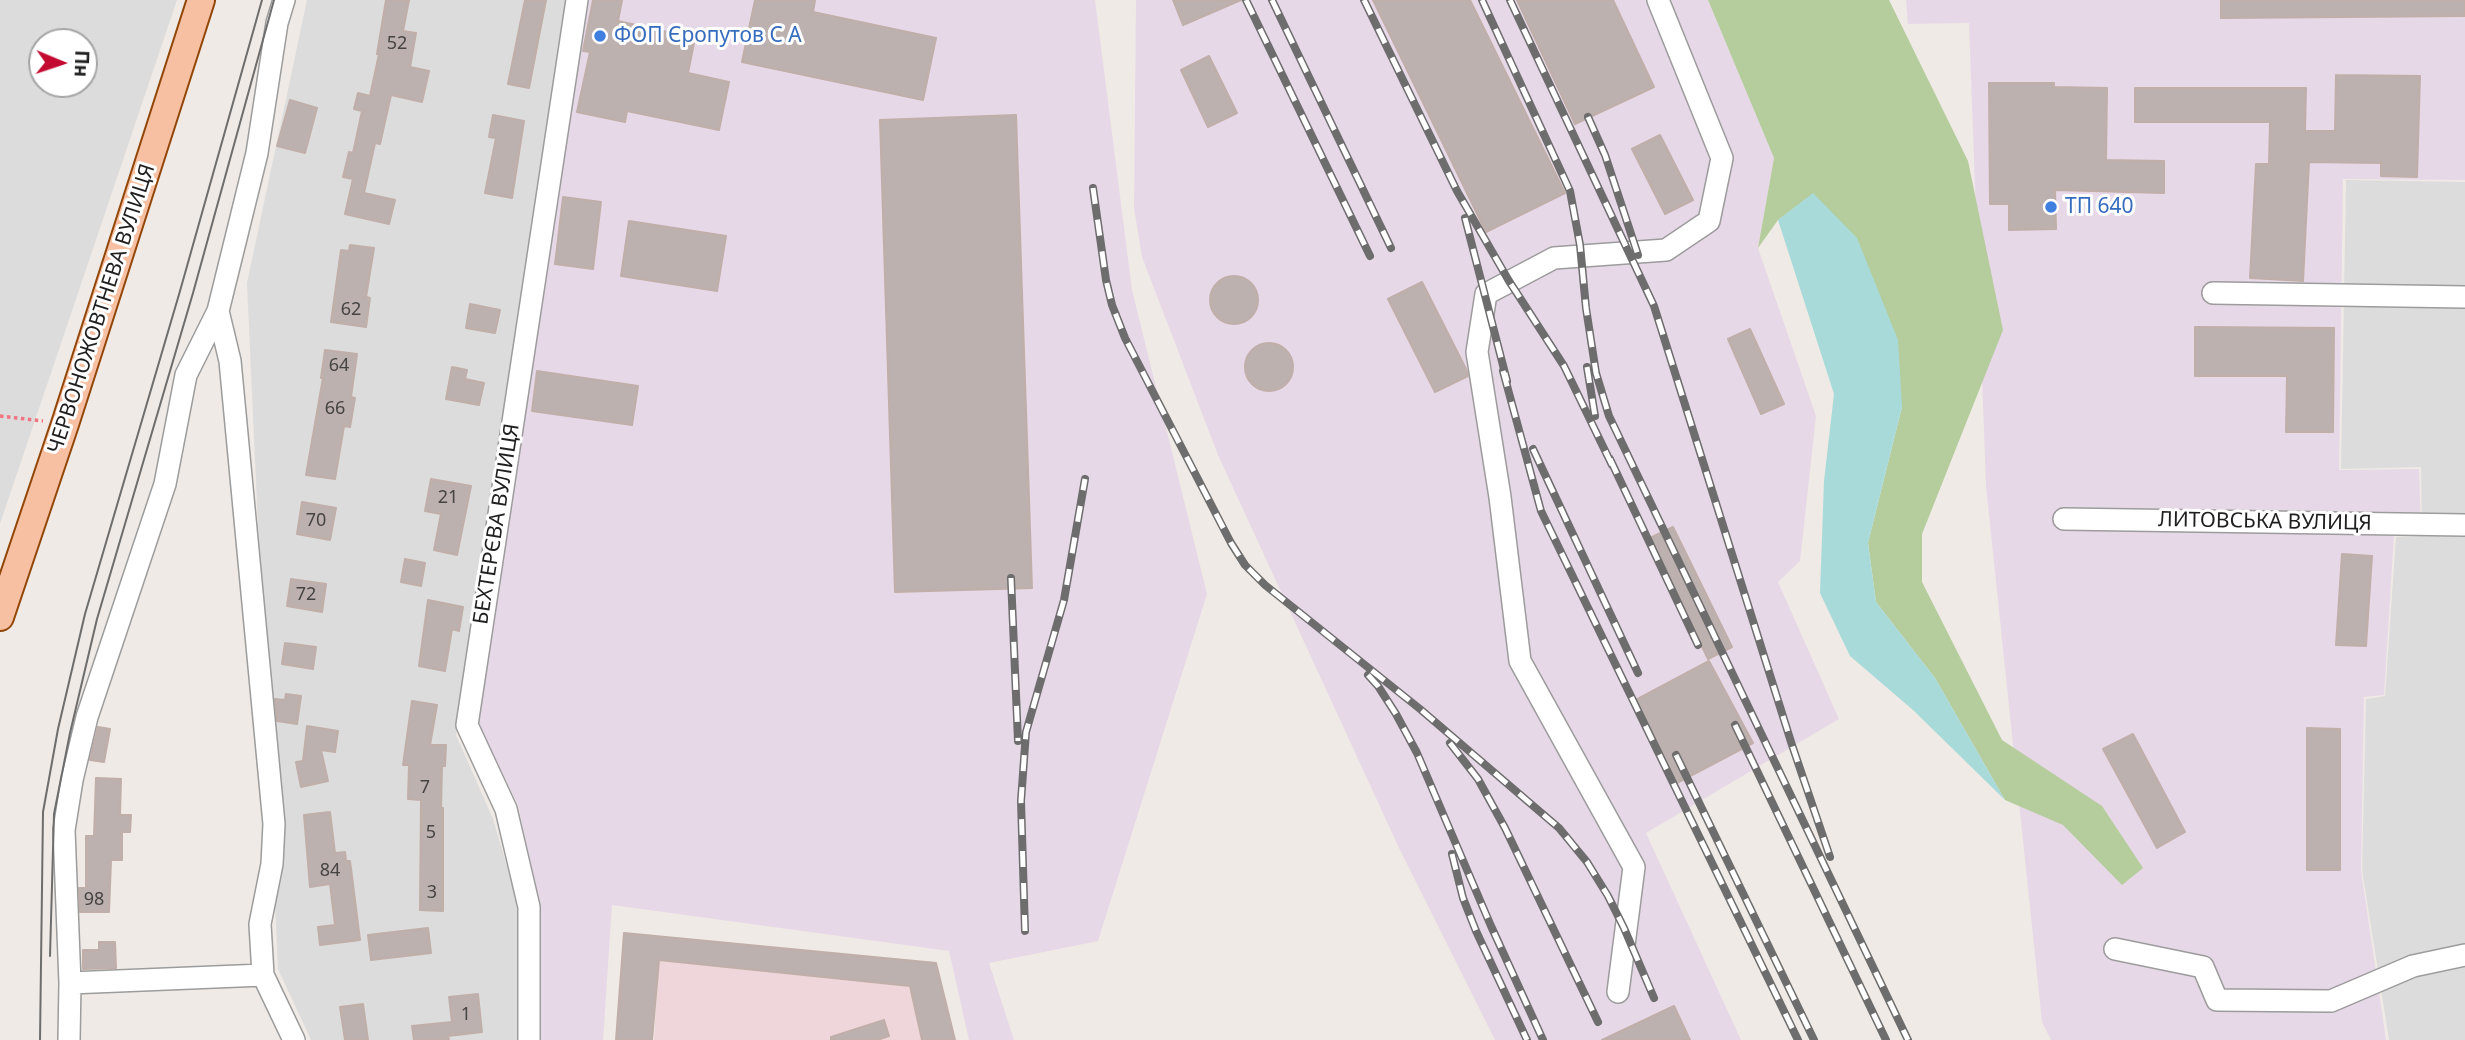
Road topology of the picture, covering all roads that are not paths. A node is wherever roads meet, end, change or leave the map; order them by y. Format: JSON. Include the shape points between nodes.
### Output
{"nodes":[{"id":1,"x":201,"y":0,"type":"edge"},
{"id":2,"x":284,"y":0,"type":"edge"},
{"id":3,"x":577,"y":0,"type":"edge"},
{"id":4,"x":1658,"y":0,"type":"edge"},
{"id":5,"x":2213,"y":293,"type":"dead end"},
{"id":6,"x":2465,"y":297,"type":"edge"},
{"id":7,"x":218,"y":312,"type":"junction"},
{"id":8,"x":2064,"y":519,"type":"dead end"},
{"id":9,"x":2465,"y":525,"type":"edge"},
{"id":10,"x":0,"y":617,"type":"edge"},
{"id":11,"x":2115,"y":948,"type":"dead end"},
{"id":12,"x":2465,"y":954,"type":"edge"},
{"id":13,"x":263,"y":975,"type":"junction"},
{"id":14,"x":70,"y":983,"type":"junction"},
{"id":15,"x":1618,"y":992,"type":"dead end"},
{"id":16,"x":69,"y":1040,"type":"edge"},
{"id":17,"x":294,"y":1040,"type":"edge"},
{"id":18,"x":529,"y":1040,"type":"edge"}],
"edges":[{"from":1,"to":10,"type":"main road","name":"ЧЕРВОНОЖОВТНЕВА ВУЛИЦЯ"},
{"from":2,"to":7,"type":"street","via":[[257,153]]},
{"from":3,"to":18,"type":"street","name":"БЕХТЕРЄВА ВУЛИЦЯ","via":[[467,725],[506,809],[529,908]]},
{"from":4,"to":15,"type":"street","via":[[1722,158],[1709,221],[1666,250],[1554,258],[1486,294],[1477,352],[1520,661],[1634,867]]},
{"from":5,"to":6,"type":"street"},
{"from":7,"to":13,"type":"street","via":[[230,361],[274,824],[272,864],[260,924]]},
{"from":7,"to":14,"type":"street","via":[[186,375],[164,484],[87,717],[75,767],[64,830]]},
{"from":8,"to":9,"type":"street","name":"ЛИТОВСЬКА ВУЛИЦЯ"},
{"from":11,"to":12,"type":"street","via":[[2203,967],[2217,1000],[2331,1001],[2413,966]]},
{"from":13,"to":14,"type":"street"},
{"from":13,"to":17,"type":"street"},
{"from":14,"to":16,"type":"street"}]}
